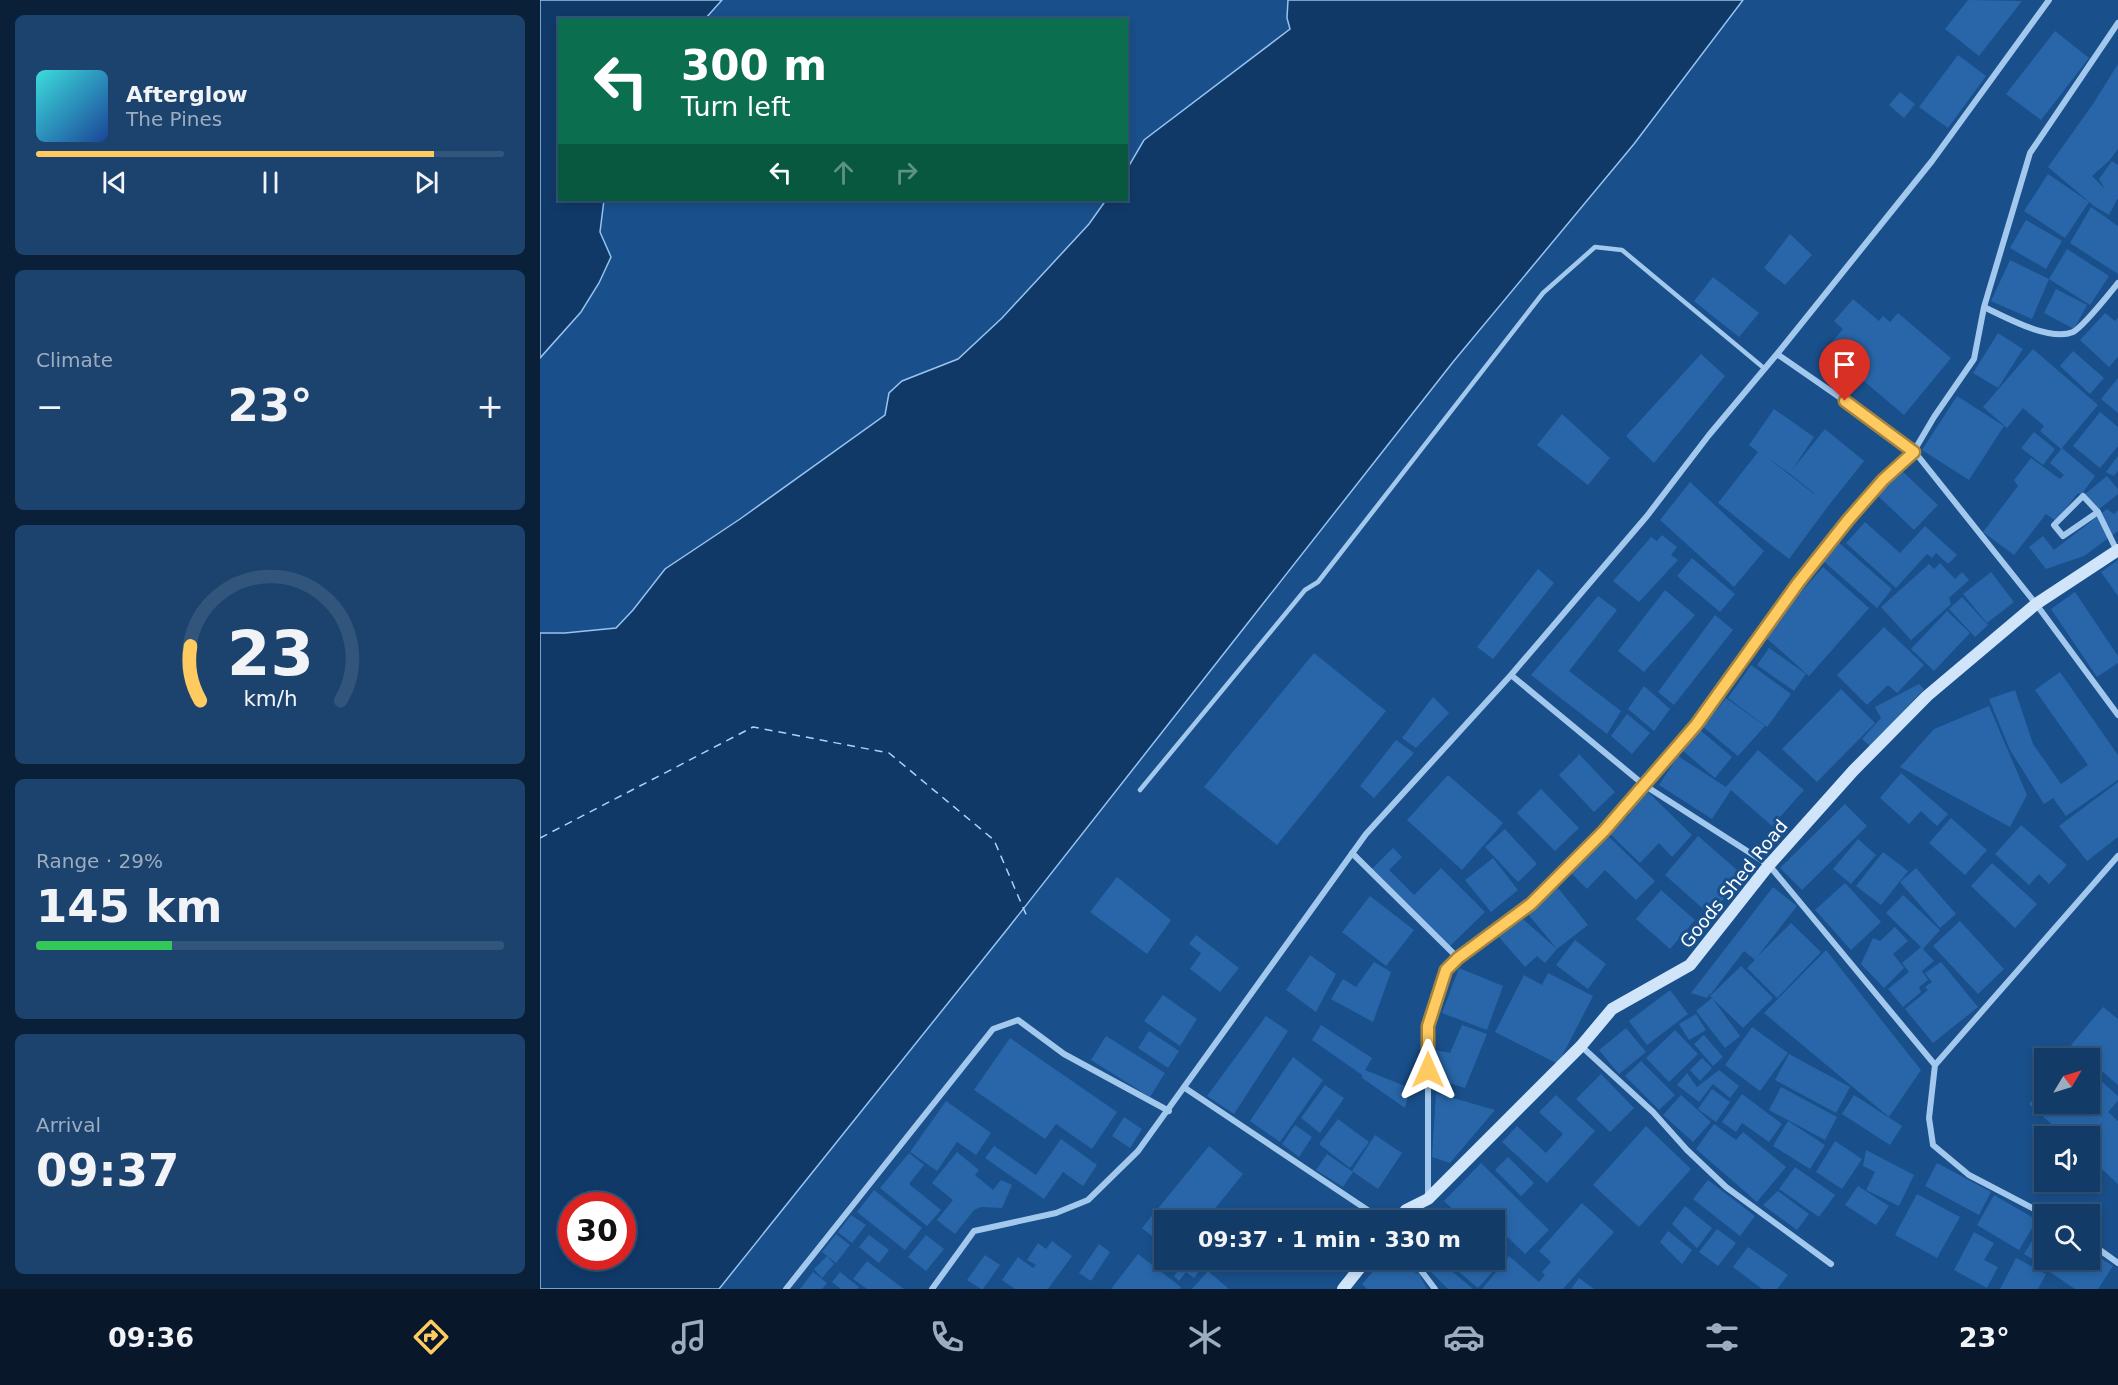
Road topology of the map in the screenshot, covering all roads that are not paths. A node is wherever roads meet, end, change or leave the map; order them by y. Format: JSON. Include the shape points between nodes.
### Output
{"nodes":[{"id":1,"x":2049,"y":0,"type":"edge"},
{"id":2,"x":2118,"y":23,"type":"edge"},
{"id":3,"x":2118,"y":283,"type":"edge"},
{"id":4,"x":1984,"y":307,"type":"junction"},
{"id":5,"x":1778,"y":354,"type":"junction"},
{"id":6,"x":1765,"y":369,"type":"junction"},
{"id":7,"x":1914,"y":452,"type":"junction"},
{"id":8,"x":2098,"y":512,"type":"junction"},
{"id":9,"x":2117,"y":550,"type":"edge"},
{"id":10,"x":2036,"y":604,"type":"junction"},
{"id":11,"x":1511,"y":675,"type":"junction"},
{"id":12,"x":2118,"y":715,"type":"edge"},
{"id":13,"x":1644,"y":785,"type":"junction"},
{"id":14,"x":1140,"y":790,"type":"dead end"},
{"id":15,"x":1352,"y":853,"type":"junction"},
{"id":16,"x":2118,"y":856,"type":"edge"},
{"id":17,"x":1769,"y":864,"type":"junction"},
{"id":18,"x":1458,"y":958,"type":"junction"},
{"id":19,"x":1581,"y":1046,"type":"junction"},
{"id":20,"x":1935,"y":1065,"type":"junction"},
{"id":21,"x":1185,"y":1088,"type":"junction"},
{"id":22,"x":1169,"y":1111,"type":"junction"},
{"id":23,"x":1428,"y":1199,"type":"junction"},
{"id":24,"x":2034,"y":1209,"type":"edge"},
{"id":25,"x":1368,"y":1210,"type":"edge"},
{"id":26,"x":1406,"y":1210,"type":"edge"},
{"id":27,"x":2100,"y":1250,"type":"edge"},
{"id":28,"x":2118,"y":1263,"type":"edge"},
{"id":29,"x":1831,"y":1264,"type":"dead end"},
{"id":30,"x":1358,"y":1270,"type":"edge"},
{"id":31,"x":1421,"y":1270,"type":"edge"},
{"id":32,"x":786,"y":1289,"type":"edge"},
{"id":33,"x":932,"y":1289,"type":"edge"},
{"id":34,"x":1343,"y":1289,"type":"edge"},
{"id":35,"x":1435,"y":1289,"type":"edge"}],
"edges":[{"from":1,"to":5,"type":"street","via":[[1932,161]]},
{"from":2,"to":4,"type":"street","via":[[2030,153]]},
{"from":3,"to":4,"type":"street","via":[[2075,331],[2060,335],[2020,324]]},
{"from":4,"to":7,"type":"street","via":[[1974,359]]},
{"from":5,"to":6,"type":"street"},
{"from":5,"to":7,"type":"street"},
{"from":6,"to":11,"type":"street","via":[[1708,435],[1647,516]]},
{"from":6,"to":14,"type":"lane","via":[[1622,250],[1595,247],[1544,293],[1318,582],[1305,590]]},
{"from":7,"to":10,"type":"street"},
{"from":7,"to":13,"type":"street","via":[[1848,520],[1696,725]]},
{"from":8,"to":8,"type":"street","via":[[2083,496],[2054,525],[2063,536]]},
{"from":8,"to":9,"type":"street"},
{"from":9,"to":10,"type":"street","name":"Goods Shed Road"},
{"from":10,"to":12,"type":"street"},
{"from":10,"to":17,"type":"street","name":"Goods Shed Road","via":[[1927,696]]},
{"from":11,"to":13,"type":"street"},
{"from":11,"to":15,"type":"street"},
{"from":13,"to":17,"type":"street"},
{"from":13,"to":18,"type":"street","via":[[1531,904]]},
{"from":15,"to":18,"type":"street"},
{"from":15,"to":21,"type":"street"},
{"from":16,"to":20,"type":"street"},
{"from":17,"to":19,"type":"street","name":"Goods Shed Road","via":[[1690,965],[1612,1009]]},
{"from":17,"to":20,"type":"street"},
{"from":18,"to":23,"type":"street","via":[[1446,970],[1428,1026]]},
{"from":19,"to":23,"type":"street","name":"Goods Shed Road"},
{"from":19,"to":29,"type":"street","via":[[1726,1187]]},
{"from":20,"to":24,"type":"street","via":[[1929,1118],[1933,1146],[1969,1174]]},
{"from":21,"to":22,"type":"street"},
{"from":21,"to":25,"type":"street"},
{"from":22,"to":32,"type":"street","via":[[1064,1054],[1018,1020],[993,1029]]},
{"from":22,"to":33,"type":"street","via":[[1138,1151],[1088,1200],[1056,1213],[975,1231]]},
{"from":23,"to":26,"type":"street","name":"Goods Shed Road"},
{"from":27,"to":28,"type":"street"},
{"from":30,"to":34,"type":"street"},
{"from":31,"to":35,"type":"street"}]}
